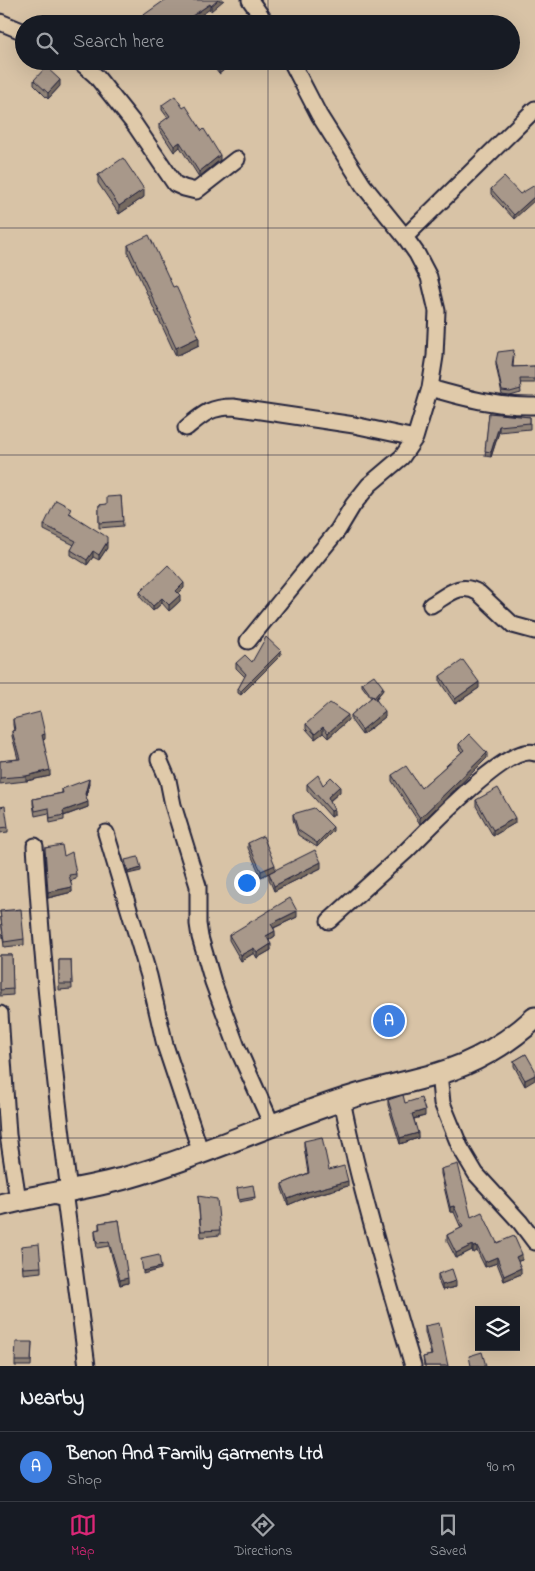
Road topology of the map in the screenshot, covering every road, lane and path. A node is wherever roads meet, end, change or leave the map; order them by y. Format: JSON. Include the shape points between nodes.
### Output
{"nodes":[{"id":1,"x":250,"y":0,"type":"edge"},
{"id":2,"x":261,"y":15,"type":"edge"},
{"id":3,"x":0,"y":22,"type":"edge"},
{"id":4,"x":15,"y":28,"type":"edge"},
{"id":5,"x":89,"y":70,"type":"edge"},
{"id":6,"x":296,"y":70,"type":"edge"},
{"id":7,"x":535,"y":109,"type":"edge"},
{"id":8,"x":237,"y":159,"type":"dead end"},
{"id":9,"x":405,"y":237,"type":"junction"},
{"id":10,"x":430,"y":388,"type":"junction"},
{"id":11,"x":535,"y":406,"type":"edge"},
{"id":12,"x":186,"y":428,"type":"dead end"},
{"id":13,"x":415,"y":438,"type":"junction"},
{"id":14,"x":431,"y":605,"type":"dead end"},
{"id":15,"x":535,"y":631,"type":"edge"},
{"id":16,"x":248,"y":641,"type":"dead end"},
{"id":17,"x":535,"y":753,"type":"edge"},
{"id":18,"x":159,"y":759,"type":"dead end"},
{"id":19,"x":106,"y":833,"type":"dead end"},
{"id":20,"x":35,"y":846,"type":"dead end"},
{"id":21,"x":329,"y":921,"type":"dead end"},
{"id":22,"x":0,"y":1014,"type":"edge"},
{"id":23,"x":535,"y":1018,"type":"edge"},
{"id":24,"x":439,"y":1073,"type":"junction"},
{"id":25,"x":342,"y":1100,"type":"junction"},
{"id":26,"x":272,"y":1125,"type":"junction"},
{"id":27,"x":201,"y":1153,"type":"junction"},
{"id":28,"x":69,"y":1191,"type":"junction"},
{"id":29,"x":47,"y":1195,"type":"junction"},
{"id":30,"x":9,"y":1203,"type":"edge"},
{"id":31,"x":535,"y":1242,"type":"edge"},
{"id":32,"x":87,"y":1366,"type":"edge"},
{"id":33,"x":413,"y":1366,"type":"edge"}],
"edges":[{"from":1,"to":2,"type":"street"},
{"from":3,"to":4,"type":"street"},
{"from":5,"to":8,"type":"street","via":[[124,111],[175,184],[196,191]]},
{"from":6,"to":9,"type":"street","via":[[363,186]]},
{"from":7,"to":9,"type":"street"},
{"from":9,"to":10,"type":"street","via":[[429,277],[437,311]]},
{"from":10,"to":11,"type":"street","via":[[484,403]]},
{"from":10,"to":13,"type":"street"},
{"from":12,"to":13,"type":"street","via":[[207,410],[233,407],[354,424]]},
{"from":13,"to":16,"type":"street","via":[[402,457],[369,485],[338,530]]},
{"from":14,"to":15,"type":"street","via":[[461,588],[473,589],[513,625]]},
{"from":17,"to":21,"type":"street","via":[[524,752],[487,774]]},
{"from":18,"to":26,"type":"street","via":[[198,886],[200,938],[213,982],[237,1048]]},
{"from":19,"to":27,"type":"street","via":[[149,976],[165,1045]]},
{"from":20,"to":28,"type":"street","via":[[42,955]]},
{"from":22,"to":30,"type":"street"},
{"from":23,"to":24,"type":"street","via":[[497,1047]]},
{"from":24,"to":25,"type":"street"},
{"from":24,"to":31,"type":"street","via":[[442,1104],[460,1147],[476,1174]]},
{"from":25,"to":26,"type":"street"},
{"from":25,"to":33,"type":"street","via":[[366,1206]]},
{"from":26,"to":27,"type":"street"},
{"from":27,"to":28,"type":"street","via":[[129,1177]]},
{"from":28,"to":29,"type":"street"},
{"from":29,"to":30,"type":"street"},
{"from":29,"to":32,"type":"street","via":[[65,1199]]}]}
